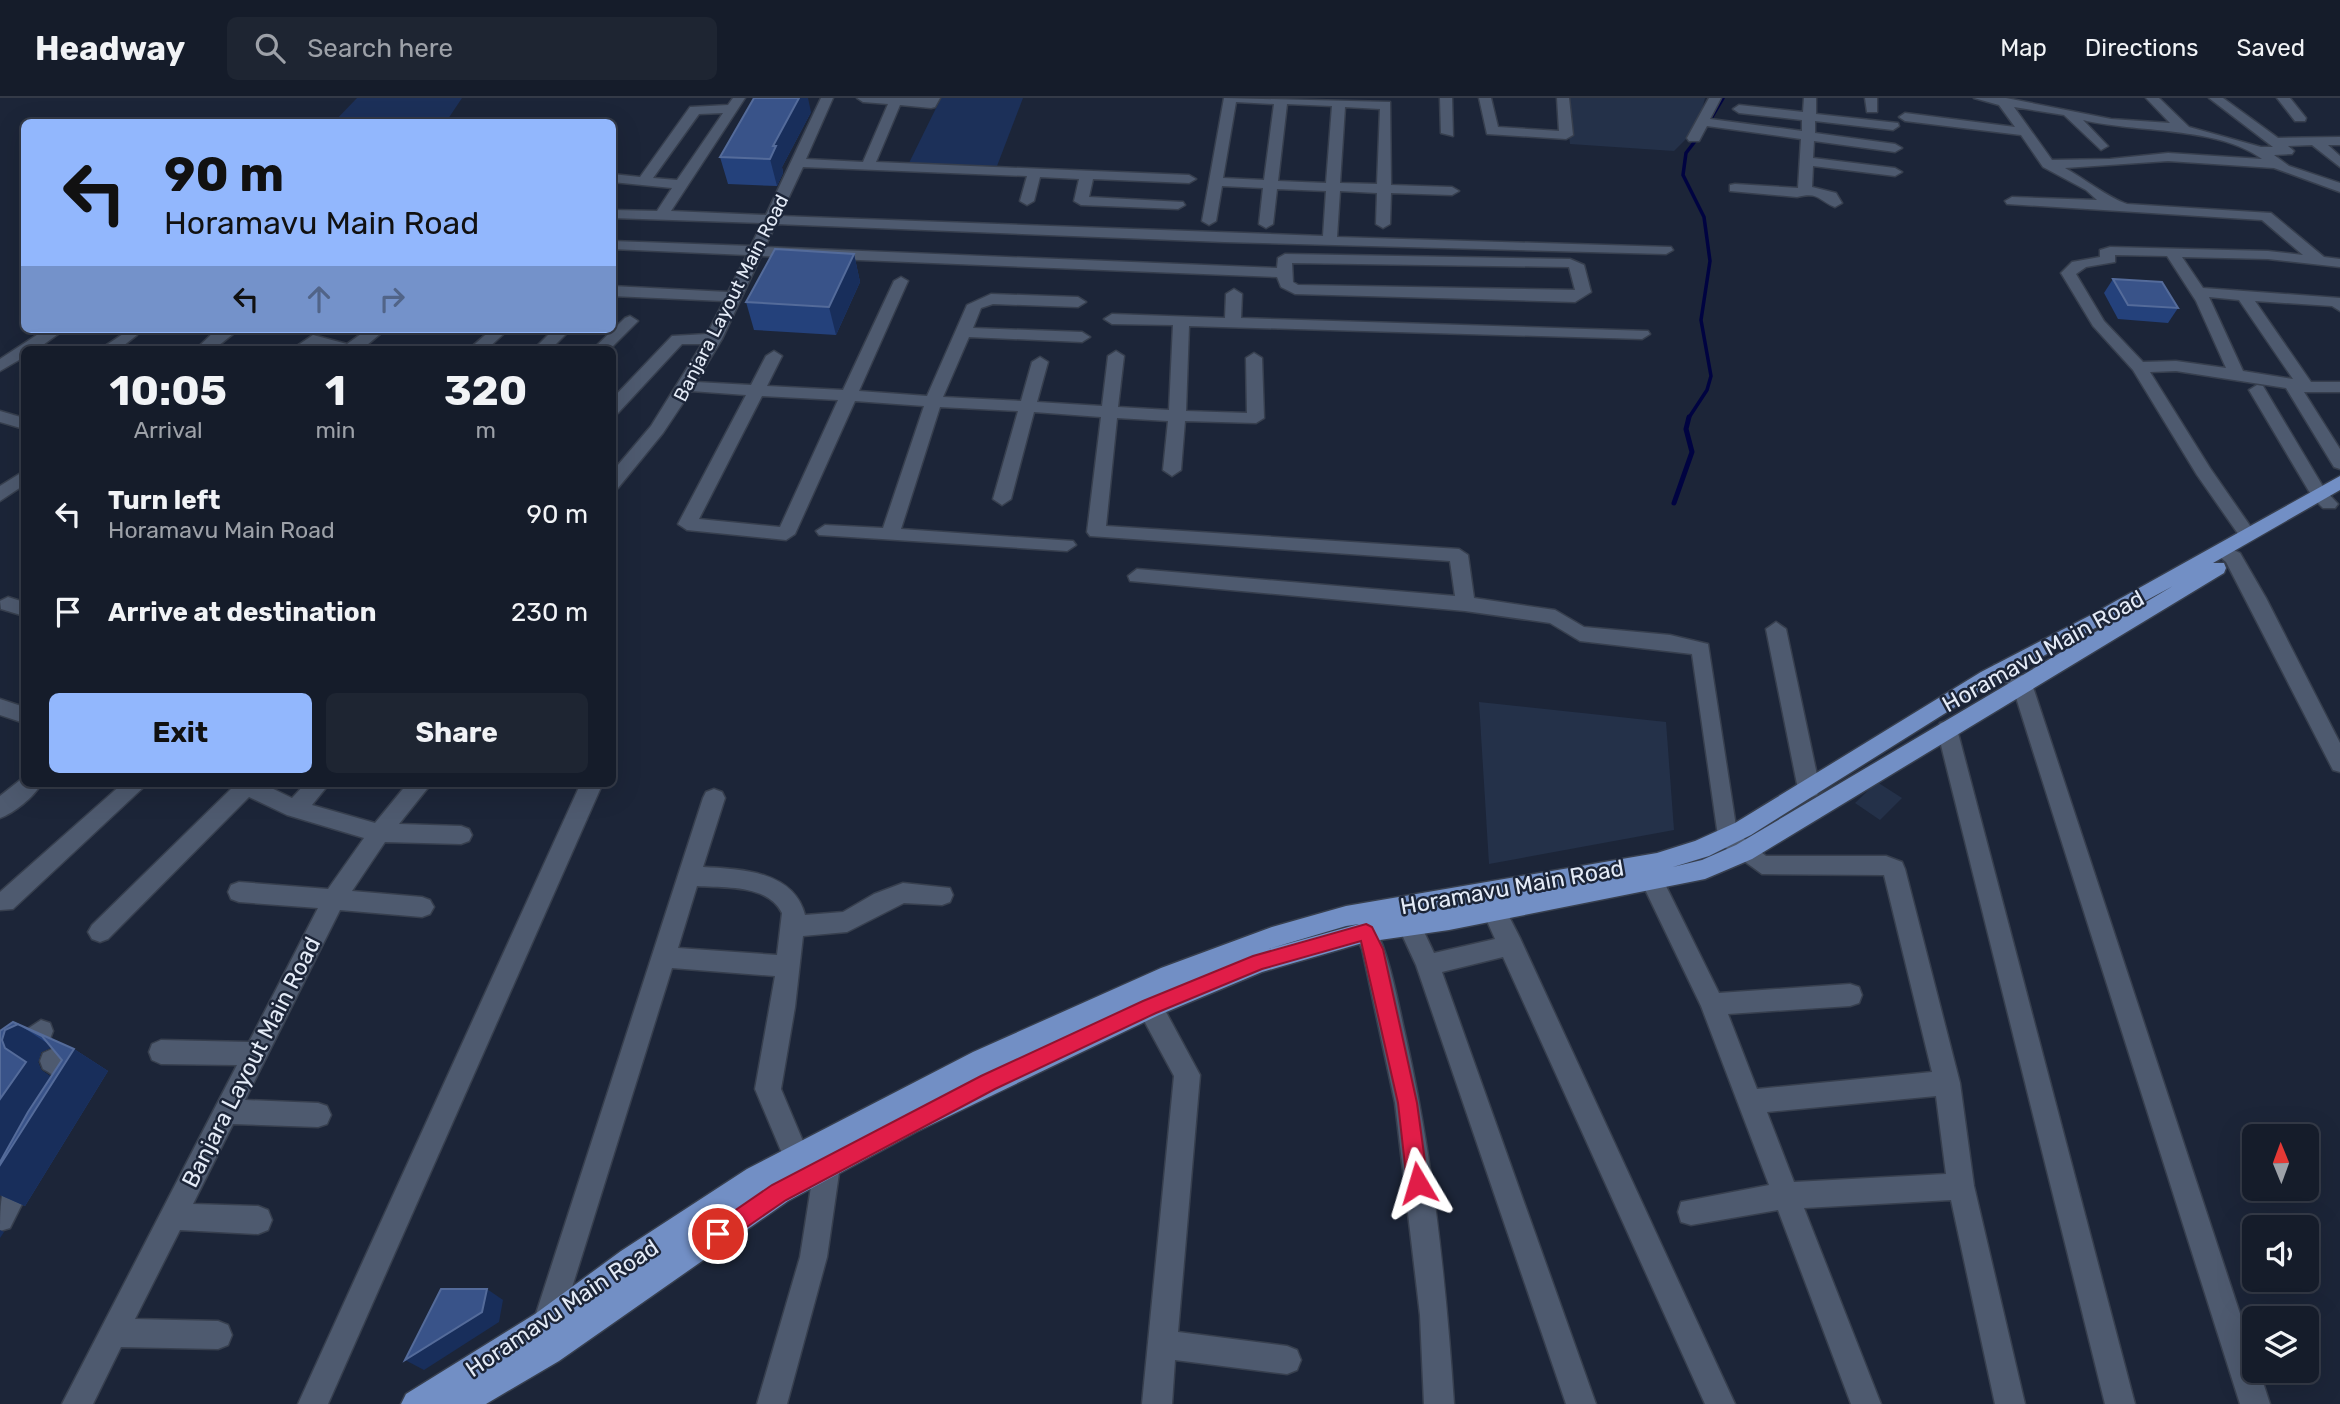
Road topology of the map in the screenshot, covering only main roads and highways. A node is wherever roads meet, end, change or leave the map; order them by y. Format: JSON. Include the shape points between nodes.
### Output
{"nodes":[{"id":1,"x":2340,"y":482,"type":"edge"},
{"id":2,"x":2329,"y":499,"type":"edge"},
{"id":3,"x":2227,"y":554,"type":"junction"},
{"id":4,"x":1735,"y":844,"type":"junction"},
{"id":5,"x":1490,"y":901,"type":"junction"},
{"id":6,"x":1142,"y":1000,"type":"junction"},
{"id":7,"x":416,"y":1404,"type":"edge"},
{"id":8,"x":458,"y":1404,"type":"edge"}],
"edges":[{"from":1,"to":2,"type":"main road","name":"Horamavu Main Road"},
{"from":2,"to":3,"type":"main road","name":"Horamavu Main Road"},
{"from":2,"to":3,"type":"main road","name":"Horamavu Main Road","via":[[2247,534]]},
{"from":3,"to":4,"type":"main road","name":"Horamavu Main Road","via":[[1947,729]]},
{"from":3,"to":4,"type":"main road","name":"Horamavu Main Road","via":[[2001,670],[1810,789]]},
{"from":4,"to":5,"type":"main road","name":"Horamavu Main Road"},
{"from":4,"to":5,"type":"main road","name":"Horamavu Main Road","via":[[1705,869],[1652,881]]},
{"from":5,"to":6,"type":"main road","name":"Horamavu Main Road","via":[[1410,926],[1366,932],[1259,962]]},
{"from":5,"to":6,"type":"main road","name":"Horamavu Main Road","via":[[1346,916],[1272,937],[1207,960]]},
{"from":6,"to":7,"type":"main road","name":"Horamavu Main Road","via":[[982,1060],[796,1156],[686,1223],[545,1324]]},
{"from":6,"to":8,"type":"main road","name":"Horamavu Main Road","via":[[779,1192],[544,1354]]}]}
